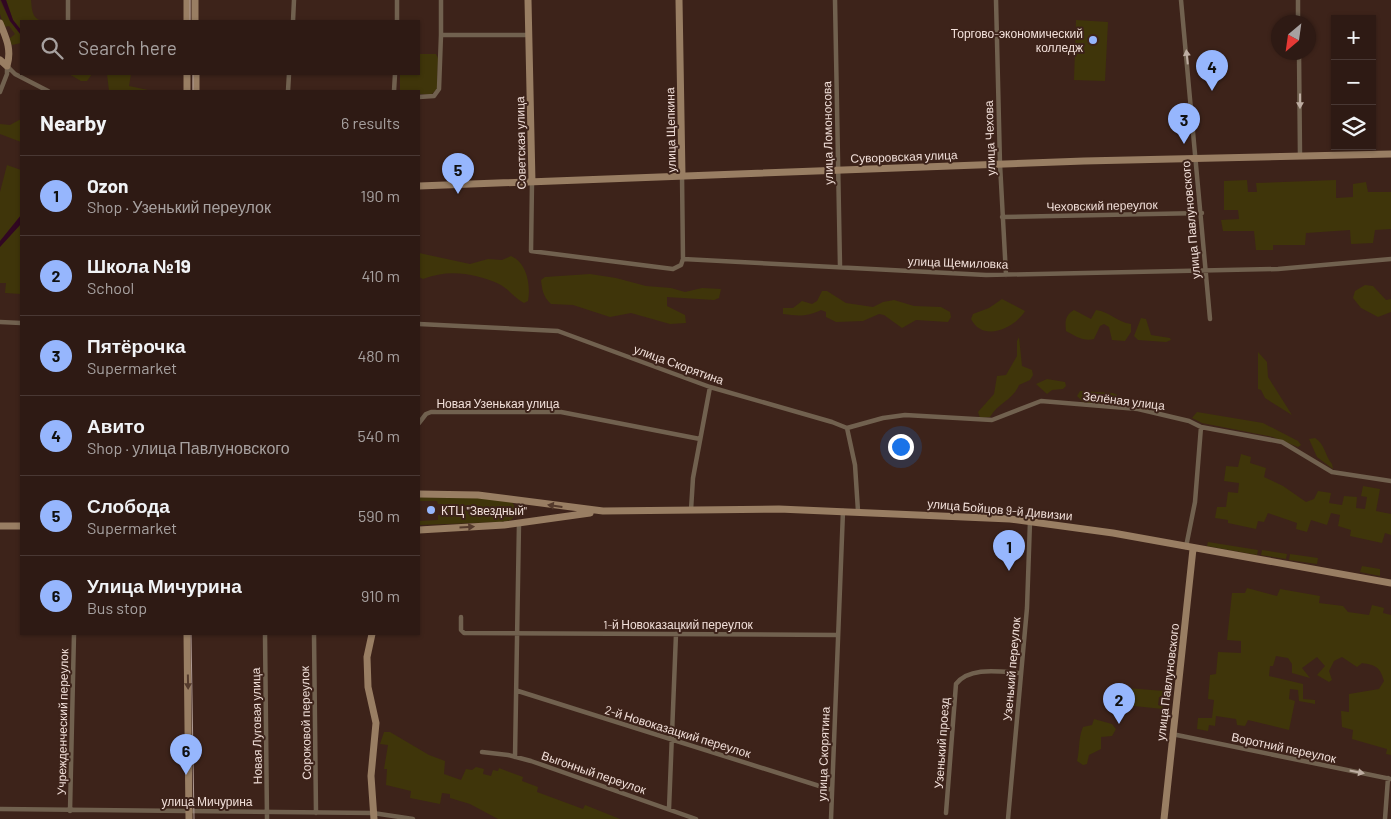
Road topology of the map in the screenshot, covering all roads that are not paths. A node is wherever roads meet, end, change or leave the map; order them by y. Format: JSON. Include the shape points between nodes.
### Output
{"nodes":[{"id":1,"x":68,"y":0,"type":"edge"},
{"id":2,"x":187,"y":0,"type":"edge"},
{"id":3,"x":195,"y":0,"type":"edge"},
{"id":4,"x":294,"y":0,"type":"edge"},
{"id":5,"x":397,"y":0,"type":"edge"},
{"id":6,"x":441,"y":0,"type":"edge"},
{"id":7,"x":528,"y":0,"type":"edge"},
{"id":8,"x":679,"y":0,"type":"edge"},
{"id":9,"x":835,"y":0,"type":"edge"},
{"id":10,"x":996,"y":0,"type":"edge"},
{"id":11,"x":1181,"y":0,"type":"edge"},
{"id":12,"x":1298,"y":0,"type":"edge"},
{"id":13,"x":1298,"y":15,"type":"edge"},
{"id":14,"x":68,"y":20,"type":"edge"},
{"id":15,"x":187,"y":20,"type":"edge"},
{"id":16,"x":195,"y":20,"type":"edge"},
{"id":17,"x":292,"y":20,"type":"edge"},
{"id":18,"x":397,"y":20,"type":"edge"},
{"id":19,"x":0,"y":23,"type":"edge"},
{"id":20,"x":441,"y":35,"type":"junction"},
{"id":21,"x":528,"y":35,"type":"junction"},
{"id":22,"x":0,"y":60,"type":"edge"},
{"id":23,"x":1299,"y":60,"type":"edge"},
{"id":24,"x":7,"y":66,"type":"junction"},
{"id":25,"x":187,"y":75,"type":"edge"},
{"id":26,"x":196,"y":75,"type":"edge"},
{"id":27,"x":289,"y":75,"type":"edge"},
{"id":28,"x":395,"y":75,"type":"edge"},
{"id":29,"x":46,"y":90,"type":"edge"},
{"id":30,"x":187,"y":90,"type":"edge"},
{"id":31,"x":196,"y":90,"type":"edge"},
{"id":32,"x":288,"y":90,"type":"edge"},
{"id":33,"x":394,"y":90,"type":"edge"},
{"id":34,"x":0,"y":92,"type":"edge"},
{"id":35,"x":420,"y":98,"type":"edge"},
{"id":36,"x":1391,"y":154,"type":"edge"},
{"id":37,"x":1300,"y":156,"type":"junction"},
{"id":38,"x":1196,"y":158,"type":"junction"},
{"id":39,"x":1000,"y":164,"type":"junction"},
{"id":40,"x":837,"y":170,"type":"junction"},
{"id":41,"x":682,"y":175,"type":"junction"},
{"id":42,"x":532,"y":182,"type":"junction"},
{"id":43,"x":420,"y":186,"type":"edge"},
{"id":44,"x":1202,"y":214,"type":"junction"},
{"id":45,"x":1002,"y":217,"type":"junction"},
{"id":46,"x":532,"y":251,"type":"joint"},
{"id":47,"x":683,"y":259,"type":"junction"},
{"id":48,"x":1391,"y":259,"type":"edge"},
{"id":49,"x":840,"y":266,"type":"junction"},
{"id":50,"x":1206,"y":270,"type":"junction"},
{"id":51,"x":1006,"y":275,"type":"junction"},
{"id":52,"x":1210,"y":319,"type":"dead end"},
{"id":53,"x":0,"y":322,"type":"edge"},
{"id":54,"x":20,"y":323,"type":"edge"},
{"id":55,"x":420,"y":324,"type":"edge"},
{"id":56,"x":710,"y":387,"type":"junction"},
{"id":57,"x":420,"y":422,"type":"edge"},
{"id":58,"x":1202,"y":427,"type":"junction"},
{"id":59,"x":847,"y":428,"type":"junction"},
{"id":60,"x":700,"y":439,"type":"junction"},
{"id":61,"x":1391,"y":481,"type":"edge"},
{"id":62,"x":420,"y":494,"type":"edge"},
{"id":63,"x":691,"y":510,"type":"junction"},
{"id":64,"x":603,"y":511,"type":"junction"},
{"id":65,"x":843,"y":511,"type":"junction"},
{"id":66,"x":858,"y":511,"type":"junction"},
{"id":67,"x":1030,"y":521,"type":"junction"},
{"id":68,"x":519,"y":523,"type":"junction"},
{"id":69,"x":0,"y":526,"type":"edge"},
{"id":70,"x":20,"y":526,"type":"edge"},
{"id":71,"x":420,"y":530,"type":"edge"},
{"id":72,"x":1190,"y":548,"type":"junction"},
{"id":73,"x":1391,"y":583,"type":"edge"},
{"id":74,"x":461,"y":617,"type":"dead end"},
{"id":75,"x":518,"y":633,"type":"junction"},
{"id":76,"x":676,"y":634,"type":"junction"},
{"id":77,"x":74,"y":635,"type":"edge"},
{"id":78,"x":187,"y":635,"type":"edge"},
{"id":79,"x":265,"y":635,"type":"edge"},
{"id":80,"x":314,"y":635,"type":"edge"},
{"id":81,"x":372,"y":635,"type":"edge"},
{"id":82,"x":838,"y":635,"type":"junction"},
{"id":83,"x":1021,"y":673,"type":"junction"},
{"id":84,"x":518,"y":691,"type":"junction"},
{"id":85,"x":1172,"y":734,"type":"junction"},
{"id":86,"x":673,"y":741,"type":"junction"},
{"id":87,"x":482,"y":752,"type":"dead end"},
{"id":88,"x":515,"y":757,"type":"junction"},
{"id":89,"x":1390,"y":778,"type":"edge"},
{"id":90,"x":832,"y":790,"type":"junction"},
{"id":91,"x":0,"y":809,"type":"edge"},
{"id":92,"x":669,"y":809,"type":"junction"},
{"id":93,"x":70,"y":811,"type":"junction"},
{"id":94,"x":190,"y":811,"type":"junction"},
{"id":95,"x":267,"y":811,"type":"junction"},
{"id":96,"x":316,"y":813,"type":"junction"},
{"id":97,"x":946,"y":813,"type":"dead end"},
{"id":98,"x":373,"y":816,"type":"edge"},
{"id":99,"x":189,"y":819,"type":"edge"},
{"id":100,"x":267,"y":819,"type":"edge"},
{"id":101,"x":413,"y":819,"type":"edge"},
{"id":102,"x":696,"y":819,"type":"edge"},
{"id":103,"x":831,"y":819,"type":"edge"},
{"id":104,"x":1008,"y":819,"type":"edge"},
{"id":105,"x":1164,"y":819,"type":"edge"},
{"id":106,"x":1385,"y":819,"type":"edge"}],
"edges":[{"from":1,"to":14,"type":"street"},
{"from":2,"to":15,"type":"street"},
{"from":3,"to":16,"type":"street"},
{"from":4,"to":17,"type":"street"},
{"from":5,"to":18,"type":"street"},
{"from":6,"to":20,"type":"street"},
{"from":7,"to":21,"type":"street","name":"Советская улица"},
{"from":8,"to":41,"type":"street","name":"улица Щепкина"},
{"from":9,"to":40,"type":"street","name":"улица Ломоносова"},
{"from":10,"to":39,"type":"street","name":"улица Чехова"},
{"from":38,"to":11,"type":"street","name":"улица Павлуновского","one_way":true},
{"from":12,"to":13,"type":"street"},
{"from":19,"to":24,"type":"street","via":[[9,47]]},
{"from":20,"to":21,"type":"street"},
{"from":20,"to":35,"type":"street","via":[[439,89],[434,96]]},
{"from":21,"to":42,"type":"street","name":"Советская улица"},
{"from":22,"to":24,"type":"street"},
{"from":23,"to":37,"type":"street","one_way":true},
{"from":24,"to":29,"type":"street","via":[[15,74]]},
{"from":24,"to":34,"type":"street"},
{"from":25,"to":30,"type":"street"},
{"from":26,"to":31,"type":"street"},
{"from":27,"to":32,"type":"street"},
{"from":28,"to":33,"type":"street"},
{"from":36,"to":37,"type":"street","name":"Суворовская улица"},
{"from":37,"to":38,"type":"street","name":"Суворовская улица"},
{"from":38,"to":39,"type":"street","name":"Суворовская улица"},
{"from":38,"to":44,"type":"street","name":"улица Павлуновского"},
{"from":39,"to":40,"type":"street","name":"Суворовская улица"},
{"from":39,"to":45,"type":"street","name":"улица Чехова"},
{"from":40,"to":41,"type":"street","name":"Суворовская улица"},
{"from":40,"to":49,"type":"street","name":"улица Ломоносова"},
{"from":41,"to":42,"type":"street","name":"Суворовская улица"},
{"from":41,"to":47,"type":"street","name":"улица Щепкина"},
{"from":42,"to":43,"type":"street","name":"Суворовская улица"},
{"from":42,"to":46,"type":"street","name":"Советская улица"},
{"from":44,"to":45,"type":"street","name":"Чеховский переулок"},
{"from":44,"to":50,"type":"street","name":"улица Павлуновского"},
{"from":45,"to":51,"type":"street","name":"улица Чехова"},
{"from":46,"to":47,"type":"street","name":"улица Щемиловка","via":[[673,269],[681,265]]},
{"from":47,"to":49,"type":"street","name":"улица Щемиловка","via":[[782,266]]},
{"from":48,"to":50,"type":"street","name":"улица Щемиловка"},
{"from":49,"to":51,"type":"street","name":"улица Щемиловка"},
{"from":50,"to":51,"type":"street","name":"улица Щемиловка"},
{"from":50,"to":52,"type":"street","name":"улица Павлуновского"},
{"from":53,"to":54,"type":"street"},
{"from":55,"to":56,"type":"street","name":"улица Скорятина","via":[[558,331]]},
{"from":56,"to":59,"type":"street","name":"улица Скорятина"},
{"from":56,"to":60,"type":"street"},
{"from":57,"to":60,"type":"street","name":"Новая Узенькая улица","via":[[431,412],[561,412]]},
{"from":58,"to":59,"type":"street","name":"Зелёная улица","via":[[1189,420],[1154,412],[1041,401],[992,420],[905,415]]},
{"from":58,"to":61,"type":"street","name":"Зелёная улица","via":[[1282,442],[1332,472]]},
{"from":58,"to":72,"type":"street","name":"улица Павлуновского"},
{"from":59,"to":66,"type":"street","via":[[856,465]]},
{"from":60,"to":63,"type":"street","via":[[692,478]]},
{"from":64,"to":62,"type":"street","name":"улица Бойцов 9-й Дивизии","one_way":true,"via":[[478,496]]},
{"from":63,"to":64,"type":"street","name":"улица Бойцов 9-й Дивизии"},
{"from":63,"to":65,"type":"street","name":"улица Бойцов 9-й Дивизии"},
{"from":64,"to":68,"type":"street","name":"улица Бойцов 9-й Дивизии"},
{"from":65,"to":66,"type":"street","name":"улица Бойцов 9-й Дивизии"},
{"from":65,"to":82,"type":"street","name":"улица Скорятина"},
{"from":66,"to":67,"type":"street","name":"улица Бойцов 9-й Дивизии"},
{"from":67,"to":72,"type":"street","name":"улица Бойцов 9-й Дивизии","via":[[1113,532]]},
{"from":67,"to":83,"type":"street","name":"Узенький переулок"},
{"from":71,"to":68,"type":"street","name":"улица Бойцов 9-й Дивизии","one_way":true},
{"from":68,"to":75,"type":"street"},
{"from":69,"to":70,"type":"street"},
{"from":72,"to":73,"type":"street","name":"улица Бойцов 9-й Дивизии"},
{"from":72,"to":85,"type":"street","name":"улица Павлуновского"},
{"from":74,"to":75,"type":"street","name":"1-й Новоказацкий переулок","via":[[464,633]]},
{"from":75,"to":76,"type":"street","name":"1-й Новоказацкий переулок"},
{"from":75,"to":84,"type":"street"},
{"from":76,"to":82,"type":"street","name":"1-й Новоказацкий переулок"},
{"from":76,"to":86,"type":"street"},
{"from":77,"to":93,"type":"street","name":"Учрежденческий переулок"},
{"from":78,"to":94,"type":"street","one_way":true},
{"from":79,"to":95,"type":"street","name":"Новая Луговая улица"},
{"from":80,"to":96,"type":"street","name":"Сороковой переулок"},
{"from":81,"to":98,"type":"street","via":[[367,657],[368,687],[376,723]]},
{"from":82,"to":90,"type":"street","name":"улица Скорятина"},
{"from":83,"to":97,"type":"street","name":"Узенький проезд","via":[[983,671],[956,684]]},
{"from":83,"to":104,"type":"street","name":"Узенький переулок"},
{"from":84,"to":86,"type":"street","name":"2-й Новоказацкий переулок"},
{"from":84,"to":88,"type":"street"},
{"from":85,"to":89,"type":"street","name":"Воротний переулок","one_way":true},
{"from":85,"to":105,"type":"street","name":"улица Павлуновского"},
{"from":86,"to":90,"type":"street","name":"2-й Новоказацкий переулок"},
{"from":86,"to":92,"type":"street"},
{"from":87,"to":88,"type":"street","name":"Выгонный переулок"},
{"from":88,"to":92,"type":"street","name":"Выгонный переулок"},
{"from":89,"to":106,"type":"street"},
{"from":90,"to":103,"type":"street","name":"улица Скорятина"},
{"from":91,"to":93,"type":"street","name":"улица Мичурина"},
{"from":92,"to":102,"type":"street","name":"Выгонный переулок"},
{"from":93,"to":94,"type":"street","name":"улица Мичурина"},
{"from":94,"to":95,"type":"street","name":"улица Мичурина"},
{"from":94,"to":99,"type":"street"},
{"from":95,"to":96,"type":"street","name":"улица Мичурина"},
{"from":95,"to":100,"type":"street","name":"Новая Луговая улица"},
{"from":96,"to":98,"type":"street","name":"улица Мичурина"},
{"from":98,"to":101,"type":"street","name":"улица Мичурина"}]}
